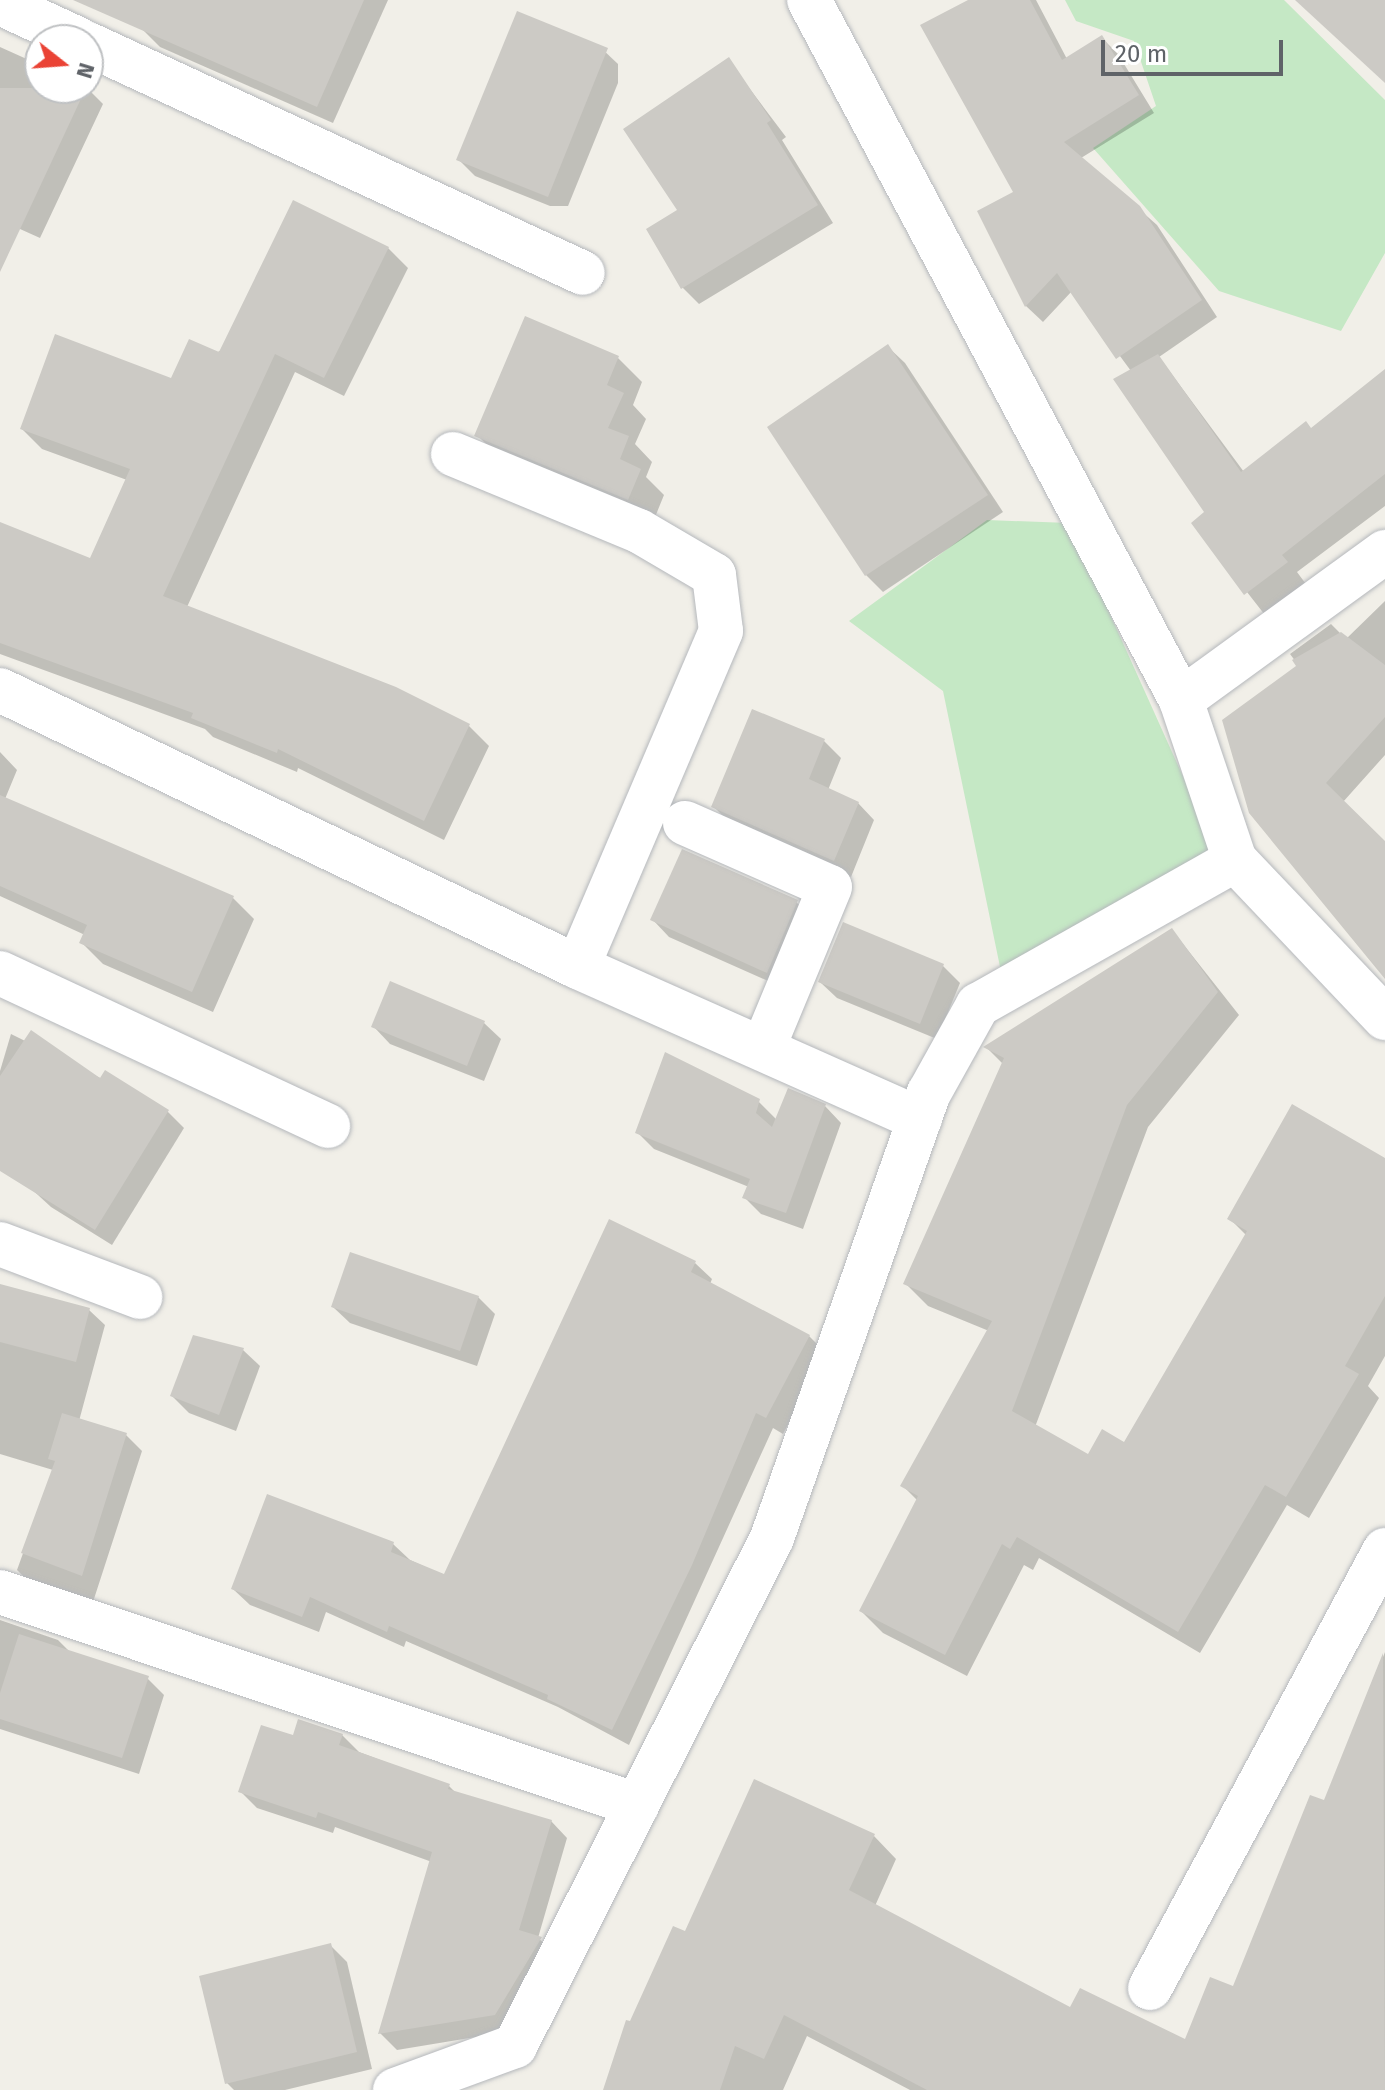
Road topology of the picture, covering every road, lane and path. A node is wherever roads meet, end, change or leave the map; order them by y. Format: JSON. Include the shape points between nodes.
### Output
{"nodes":[{"id":1,"x":809,"y":0,"type":"edge"},
{"id":2,"x":0,"y":3,"type":"edge"},
{"id":3,"x":45,"y":24,"type":"edge"},
{"id":4,"x":104,"y":51,"type":"edge"},
{"id":5,"x":583,"y":273,"type":"dead end"},
{"id":6,"x":453,"y":454,"type":"dead end"},
{"id":7,"x":1385,"y":552,"type":"edge"},
{"id":8,"x":0,"y":690,"type":"edge"},
{"id":9,"x":1181,"y":700,"type":"junction"},
{"id":10,"x":685,"y":823,"type":"dead end"},
{"id":11,"x":1235,"y":860,"type":"junction"},
{"id":12,"x":578,"y":967,"type":"junction"},
{"id":13,"x":0,"y":973,"type":"edge"},
{"id":14,"x":1385,"y":1018,"type":"edge"},
{"id":15,"x":763,"y":1049,"type":"junction"},
{"id":16,"x":920,"y":1119,"type":"junction"},
{"id":17,"x":328,"y":1126,"type":"dead end"},
{"id":18,"x":0,"y":1244,"type":"edge"},
{"id":19,"x":140,"y":1297,"type":"dead end"},
{"id":20,"x":1385,"y":1550,"type":"edge"},
{"id":21,"x":0,"y":1592,"type":"edge"},
{"id":22,"x":637,"y":1805,"type":"junction"},
{"id":23,"x":1150,"y":1988,"type":"dead end"},
{"id":24,"x":395,"y":2090,"type":"edge"}],
"edges":[{"from":1,"to":9,"type":"street"},
{"from":2,"to":3,"type":"street"},
{"from":4,"to":5,"type":"street"},
{"from":6,"to":12,"type":"street","via":[[639,531],[714,575],[721,631]]},
{"from":7,"to":9,"type":"street"},
{"from":8,"to":12,"type":"street"},
{"from":9,"to":11,"type":"street"},
{"from":10,"to":15,"type":"street","via":[[830,887]]},
{"from":11,"to":14,"type":"street"},
{"from":11,"to":16,"type":"street","via":[[978,1005]]},
{"from":12,"to":15,"type":"street"},
{"from":13,"to":17,"type":"street"},
{"from":15,"to":16,"type":"street"},
{"from":16,"to":22,"type":"street","via":[[772,1538]]},
{"from":18,"to":19,"type":"street"},
{"from":20,"to":23,"type":"street"},
{"from":21,"to":22,"type":"street"},
{"from":22,"to":24,"type":"street","via":[[515,2046]]}]}
